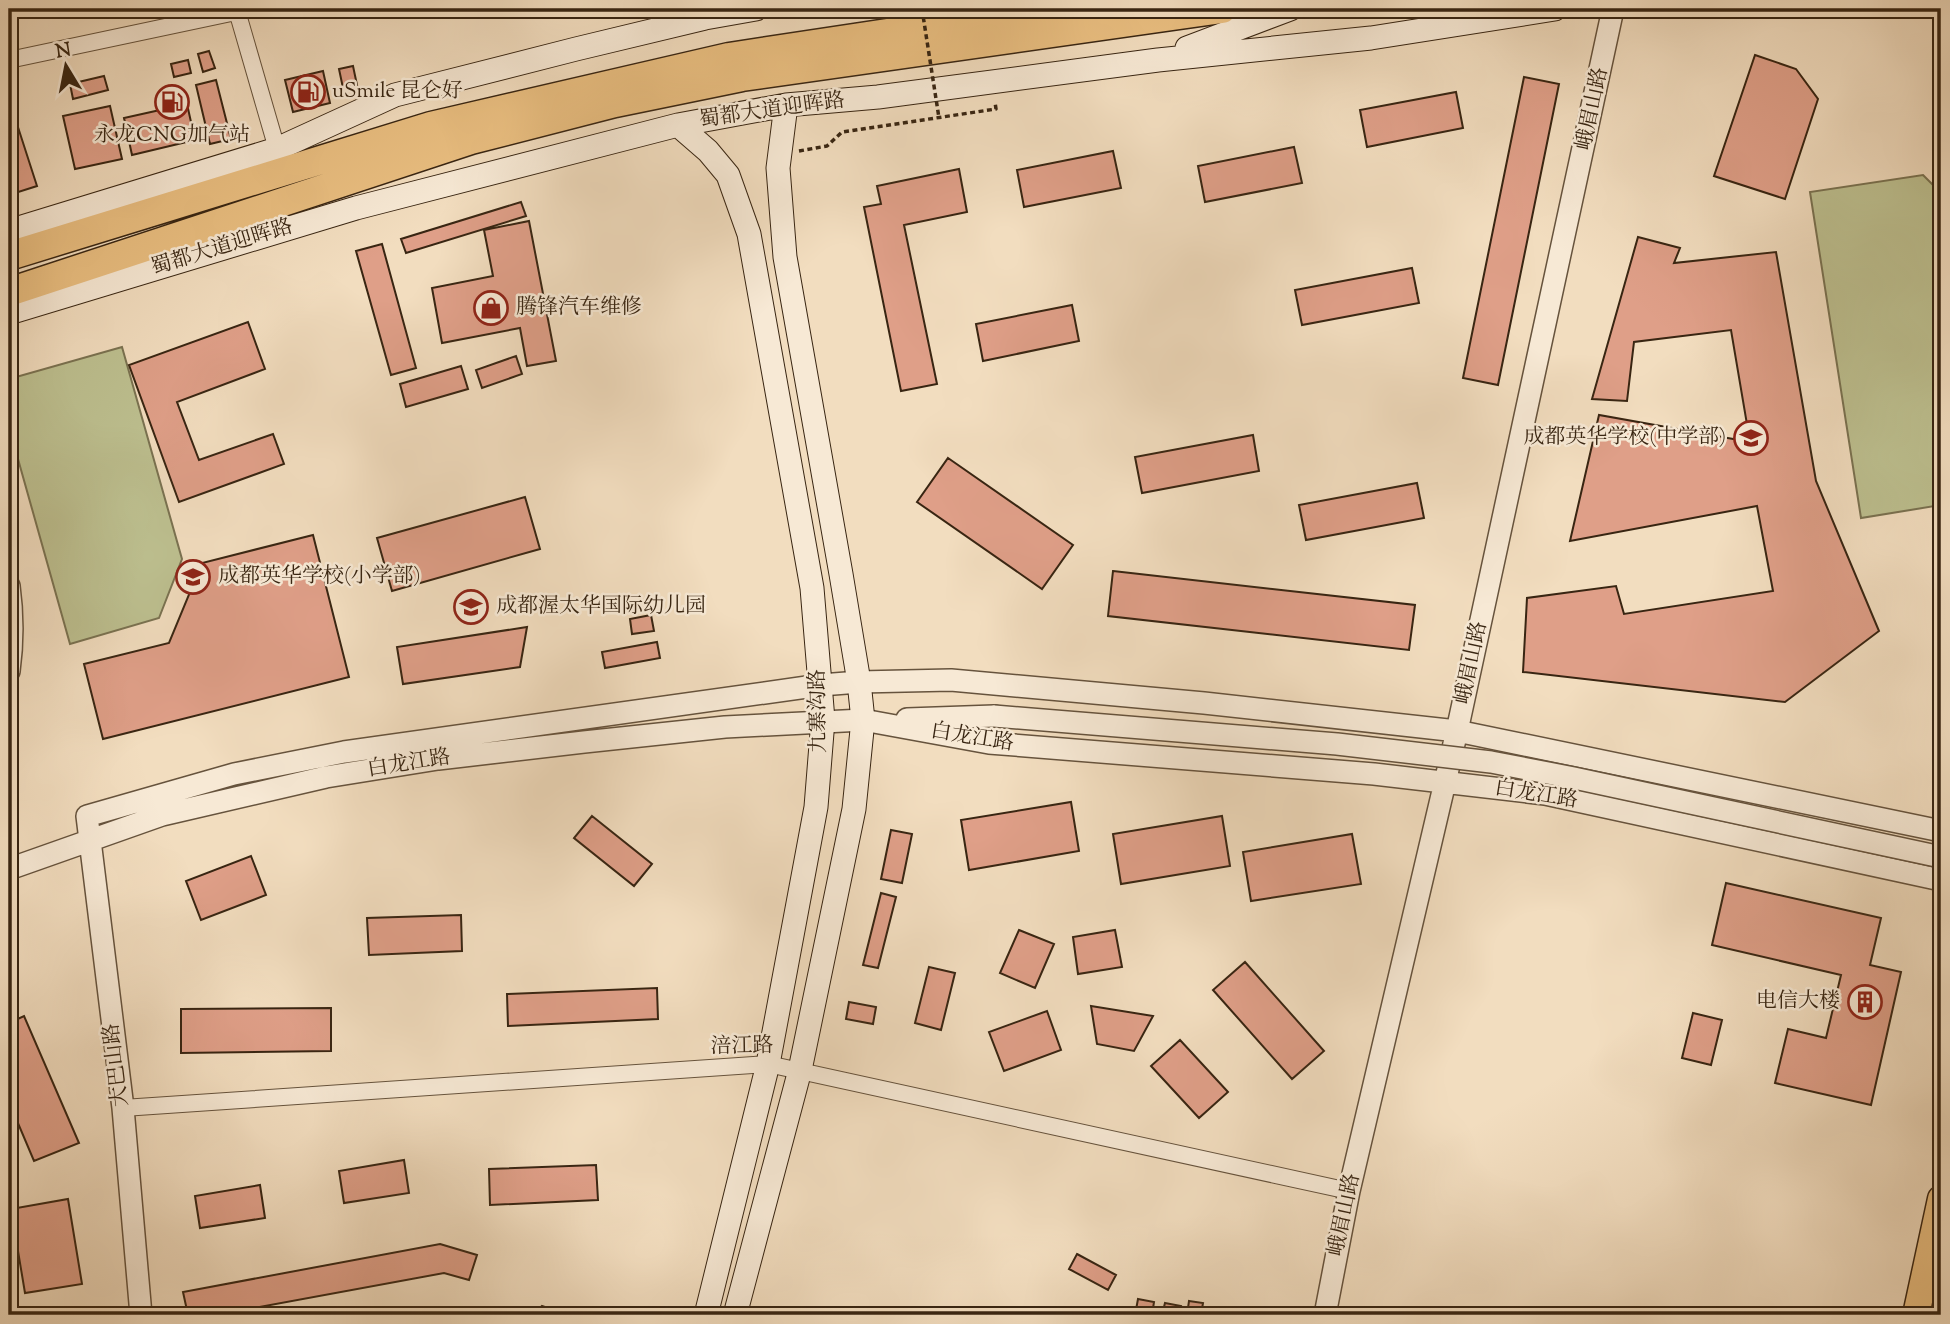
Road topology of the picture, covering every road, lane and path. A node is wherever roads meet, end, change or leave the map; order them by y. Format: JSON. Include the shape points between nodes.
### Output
{"nodes":[{"id":1,"x":757,"y":9,"type":"edge"},
{"id":2,"x":922,"y":9,"type":"edge"},
{"id":3,"x":1047,"y":9,"type":"edge"},
{"id":4,"x":1222,"y":9,"type":"edge"},
{"id":5,"x":1290,"y":9,"type":"edge"},
{"id":6,"x":1555,"y":9,"type":"edge"},
{"id":7,"x":1614,"y":9,"type":"edge"},
{"id":8,"x":243,"y":10,"type":"edge"},
{"id":9,"x":707,"y":13,"type":"edge"},
{"id":10,"x":9,"y":60,"type":"edge"},
{"id":11,"x":1158,"y":60,"type":"junction"},
{"id":12,"x":786,"y":105,"type":"junction"},
{"id":13,"x":996,"y":109,"type":"dead end"},
{"id":14,"x":939,"y":118,"type":"junction"},
{"id":15,"x":678,"y":125,"type":"junction"},
{"id":16,"x":277,"y":149,"type":"junction"},
{"id":17,"x":779,"y":155,"type":"junction"},
{"id":18,"x":9,"y":231,"type":"edge"},
{"id":19,"x":9,"y":256,"type":"edge"},
{"id":20,"x":9,"y":292,"type":"edge"},
{"id":21,"x":9,"y":313,"type":"edge"},
{"id":22,"x":9,"y":586,"type":"edge"},
{"id":23,"x":9,"y":671,"type":"edge"},
{"id":24,"x":859,"y":682,"type":"junction"},
{"id":25,"x":821,"y":685,"type":"junction"},
{"id":26,"x":823,"y":720,"type":"junction"},
{"id":27,"x":863,"y":720,"type":"junction"},
{"id":28,"x":1457,"y":731,"type":"junction"},
{"id":29,"x":1444,"y":782,"type":"junction"},
{"id":30,"x":87,"y":816,"type":"joint"},
{"id":31,"x":1941,"y":831,"type":"edge"},
{"id":32,"x":90,"y":840,"type":"junction"},
{"id":33,"x":1941,"y":857,"type":"edge"},
{"id":34,"x":9,"y":869,"type":"edge"},
{"id":35,"x":1941,"y":880,"type":"edge"},
{"id":36,"x":768,"y":1063,"type":"junction"},
{"id":37,"x":800,"y":1070,"type":"junction"},
{"id":38,"x":123,"y":1108,"type":"junction"},
{"id":39,"x":1349,"y":1191,"type":"junction"},
{"id":40,"x":1941,"y":1199,"type":"edge"},
{"id":41,"x":141,"y":1315,"type":"edge"},
{"id":42,"x":706,"y":1315,"type":"edge"},
{"id":43,"x":735,"y":1315,"type":"edge"},
{"id":44,"x":1325,"y":1315,"type":"edge"},
{"id":45,"x":1916,"y":1315,"type":"edge"}],
"edges":[{"from":1,"to":9,"type":"main road"},
{"from":2,"to":14,"type":"path","bridge":true},
{"from":3,"to":19,"type":"highway","via":[[729,57],[431,126]]},
{"from":4,"to":20,"type":"highway","name":"蜀都大道迎晖路","via":[[742,77],[615,103],[458,144]]},
{"from":5,"to":11,"type":"main road"},
{"from":6,"to":11,"type":"main road","name":"蜀都大道迎晖路","via":[[1371,38]]},
{"from":7,"to":28,"type":"street","name":"峨眉山路"},
{"from":8,"to":10,"type":"street"},
{"from":8,"to":16,"type":"street"},
{"from":9,"to":16,"type":"main road","via":[[396,95]]},
{"from":11,"to":12,"type":"main road","name":"蜀都大道迎晖路"},
{"from":12,"to":15,"type":"main road","name":"蜀都大道迎晖路"},
{"from":12,"to":17,"type":"main road","name":"九寨沟路"},
{"from":13,"to":14,"type":"path"},
{"from":14,"to":17,"type":"path","via":[[842,132],[827,146]]},
{"from":15,"to":21,"type":"main road","name":"蜀都大道迎晖路","via":[[356,208]]},
{"from":15,"to":25,"type":"main road","name":"九寨沟路","via":[[728,175],[749,234],[812,587]]},
{"from":16,"to":18,"type":"main road"},
{"from":17,"to":24,"type":"main road","name":"九寨沟路","via":[[785,257]]},
{"from":22,"to":23,"type":"street","via":[[13,643]]},
{"from":24,"to":25,"type":"street","name":"白龙江路"},
{"from":24,"to":27,"type":"main road","name":"九寨沟路"},
{"from":24,"to":28,"type":"street","name":"白龙江路","via":[[951,680]]},
{"from":25,"to":26,"type":"main road","name":"九寨沟路"},
{"from":25,"to":30,"type":"street","name":"白龙江路","via":[[344,752],[234,774]]},
{"from":26,"to":27,"type":"street","name":"白龙江路"},
{"from":26,"to":32,"type":"street","name":"白龙江路","via":[[438,758],[235,797]]},
{"from":26,"to":36,"type":"main road","name":"九寨沟路","via":[[816,807]]},
{"from":27,"to":29,"type":"street","name":"白龙江路","via":[[989,743]]},
{"from":27,"to":33,"type":"street","bridge":true,"via":[[994,716],[1337,744],[1491,762]]},
{"from":27,"to":37,"type":"main road","name":"九寨沟路","via":[[853,809]]},
{"from":28,"to":29,"type":"street","name":"峨眉山路"},
{"from":28,"to":31,"type":"street","name":"白龙江路"},
{"from":29,"to":35,"type":"street","name":"白龙江路","via":[[1545,794]]},
{"from":29,"to":39,"type":"street","name":"峨眉山路"},
{"from":30,"to":32,"type":"street","name":"大巴山路"},
{"from":32,"to":34,"type":"street","name":"白龙江路"},
{"from":32,"to":38,"type":"street","name":"大巴山路"},
{"from":36,"to":37,"type":"street","name":"涪江路"},
{"from":36,"to":38,"type":"street","name":"涪江路"},
{"from":36,"to":42,"type":"main road","name":"九寨沟路"},
{"from":37,"to":39,"type":"street","name":"涪江路"},
{"from":37,"to":43,"type":"main road","name":"九寨沟路"},
{"from":38,"to":41,"type":"street","name":"大巴山路"},
{"from":39,"to":44,"type":"street","name":"峨眉山路"},
{"from":40,"to":45,"type":"main road"}]}
